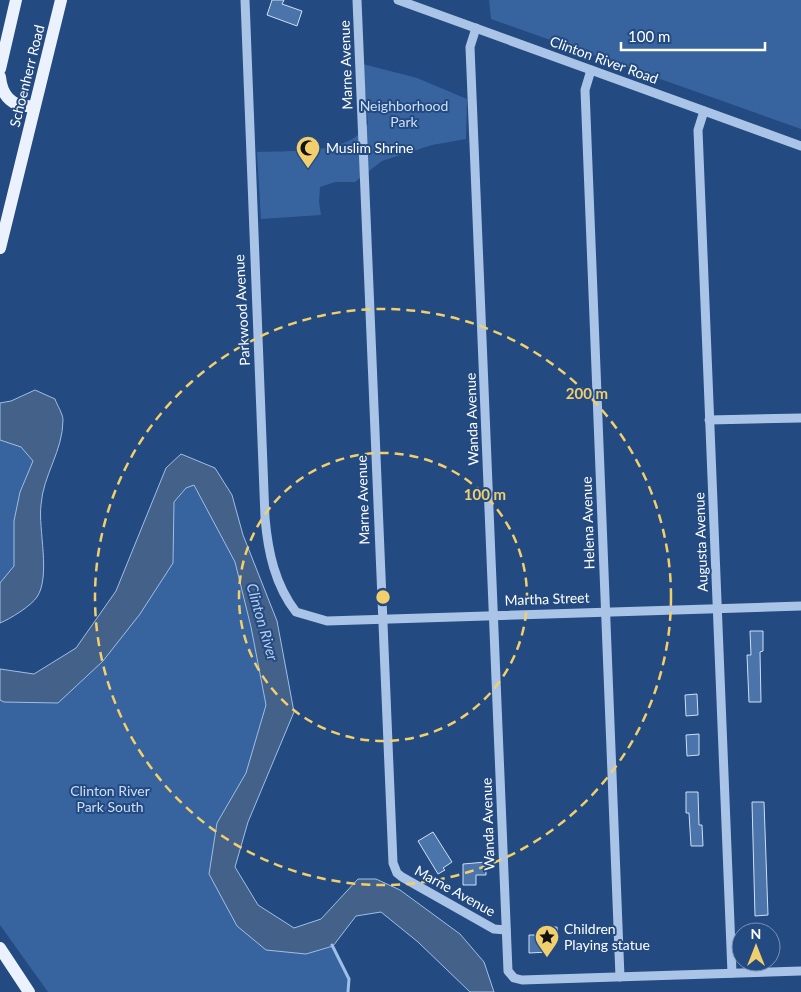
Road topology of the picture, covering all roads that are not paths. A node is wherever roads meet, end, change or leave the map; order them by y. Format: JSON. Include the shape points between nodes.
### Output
{"nodes":[{"id":1,"x":16,"y":0,"type":"edge"},
{"id":2,"x":61,"y":0,"type":"edge"},
{"id":3,"x":245,"y":0,"type":"edge"},
{"id":4,"x":357,"y":0,"type":"edge"},
{"id":5,"x":398,"y":0,"type":"edge"},
{"id":6,"x":476,"y":28,"type":"junction"},
{"id":7,"x":0,"y":69,"type":"edge"},
{"id":8,"x":591,"y":70,"type":"junction"},
{"id":9,"x":0,"y":77,"type":"edge"},
{"id":10,"x":34,"y":106,"type":"junction"},
{"id":11,"x":704,"y":111,"type":"junction"},
{"id":12,"x":801,"y":146,"type":"edge"},
{"id":13,"x":0,"y":248,"type":"edge"},
{"id":14,"x":801,"y":418,"type":"edge"},
{"id":15,"x":709,"y":420,"type":"junction"},
{"id":16,"x":801,"y":606,"type":"edge"},
{"id":17,"x":717,"y":609,"type":"junction"},
{"id":18,"x":605,"y":611,"type":"junction"},
{"id":19,"x":296,"y":612,"type":"joint"},
{"id":20,"x":494,"y":615,"type":"junction"},
{"id":21,"x":382,"y":619,"type":"junction"},
{"id":22,"x":506,"y":930,"type":"junction"},
{"id":23,"x":0,"y":948,"type":"edge"},
{"id":24,"x":801,"y":971,"type":"edge"},
{"id":25,"x":732,"y":973,"type":"junction"},
{"id":26,"x":620,"y":977,"type":"junction"},
{"id":27,"x":29,"y":992,"type":"edge"}],
"edges":[{"from":1,"to":7,"type":"main road","name":"Schoenherr Road"},
{"from":2,"to":10,"type":"main road","name":"Schoenherr Road"},
{"from":3,"to":19,"type":"street","name":"Parkwood Avenue","via":[[266,527],[273,567]]},
{"from":4,"to":21,"type":"street","name":"Marne Avenue"},
{"from":5,"to":6,"type":"street","name":"Clinton River Road"},
{"from":6,"to":8,"type":"street","name":"Clinton River Road"},
{"from":6,"to":20,"type":"street","name":"Wanda Avenue","via":[[470,47]]},
{"from":8,"to":11,"type":"street","name":"Clinton River Road"},
{"from":8,"to":18,"type":"street","name":"Helena Avenue","via":[[584,90]]},
{"from":9,"to":10,"type":"main road","via":[[1,87],[9,101],[21,106]]},
{"from":10,"to":13,"type":"main road","name":"Schoenherr Road"},
{"from":11,"to":12,"type":"street","name":"Clinton River Road"},
{"from":11,"to":15,"type":"street","name":"Augusta Avenue","via":[[698,130]]},
{"from":14,"to":15,"type":"street"},
{"from":15,"to":17,"type":"street","name":"Augusta Avenue"},
{"from":16,"to":17,"type":"street","name":"Martha Street"},
{"from":17,"to":18,"type":"street","name":"Martha Street"},
{"from":17,"to":25,"type":"street","name":"Augusta Avenue"},
{"from":18,"to":20,"type":"street","name":"Martha Street"},
{"from":18,"to":26,"type":"street","name":"Helena Avenue"},
{"from":19,"to":21,"type":"street","name":"Martha Street","via":[[327,621]]},
{"from":20,"to":21,"type":"street","name":"Martha Street"},
{"from":20,"to":22,"type":"street","name":"Wanda Avenue"},
{"from":21,"to":22,"type":"street","name":"Marne Avenue","via":[[394,867],[402,877],[460,910],[494,929]]},
{"from":22,"to":26,"type":"street","name":"Wanda Avenue","via":[[508,971],[518,980]]},
{"from":23,"to":27,"type":"main road"},
{"from":24,"to":25,"type":"street","name":"Wanda Avenue"},
{"from":25,"to":26,"type":"street","name":"Wanda Avenue"}]}
